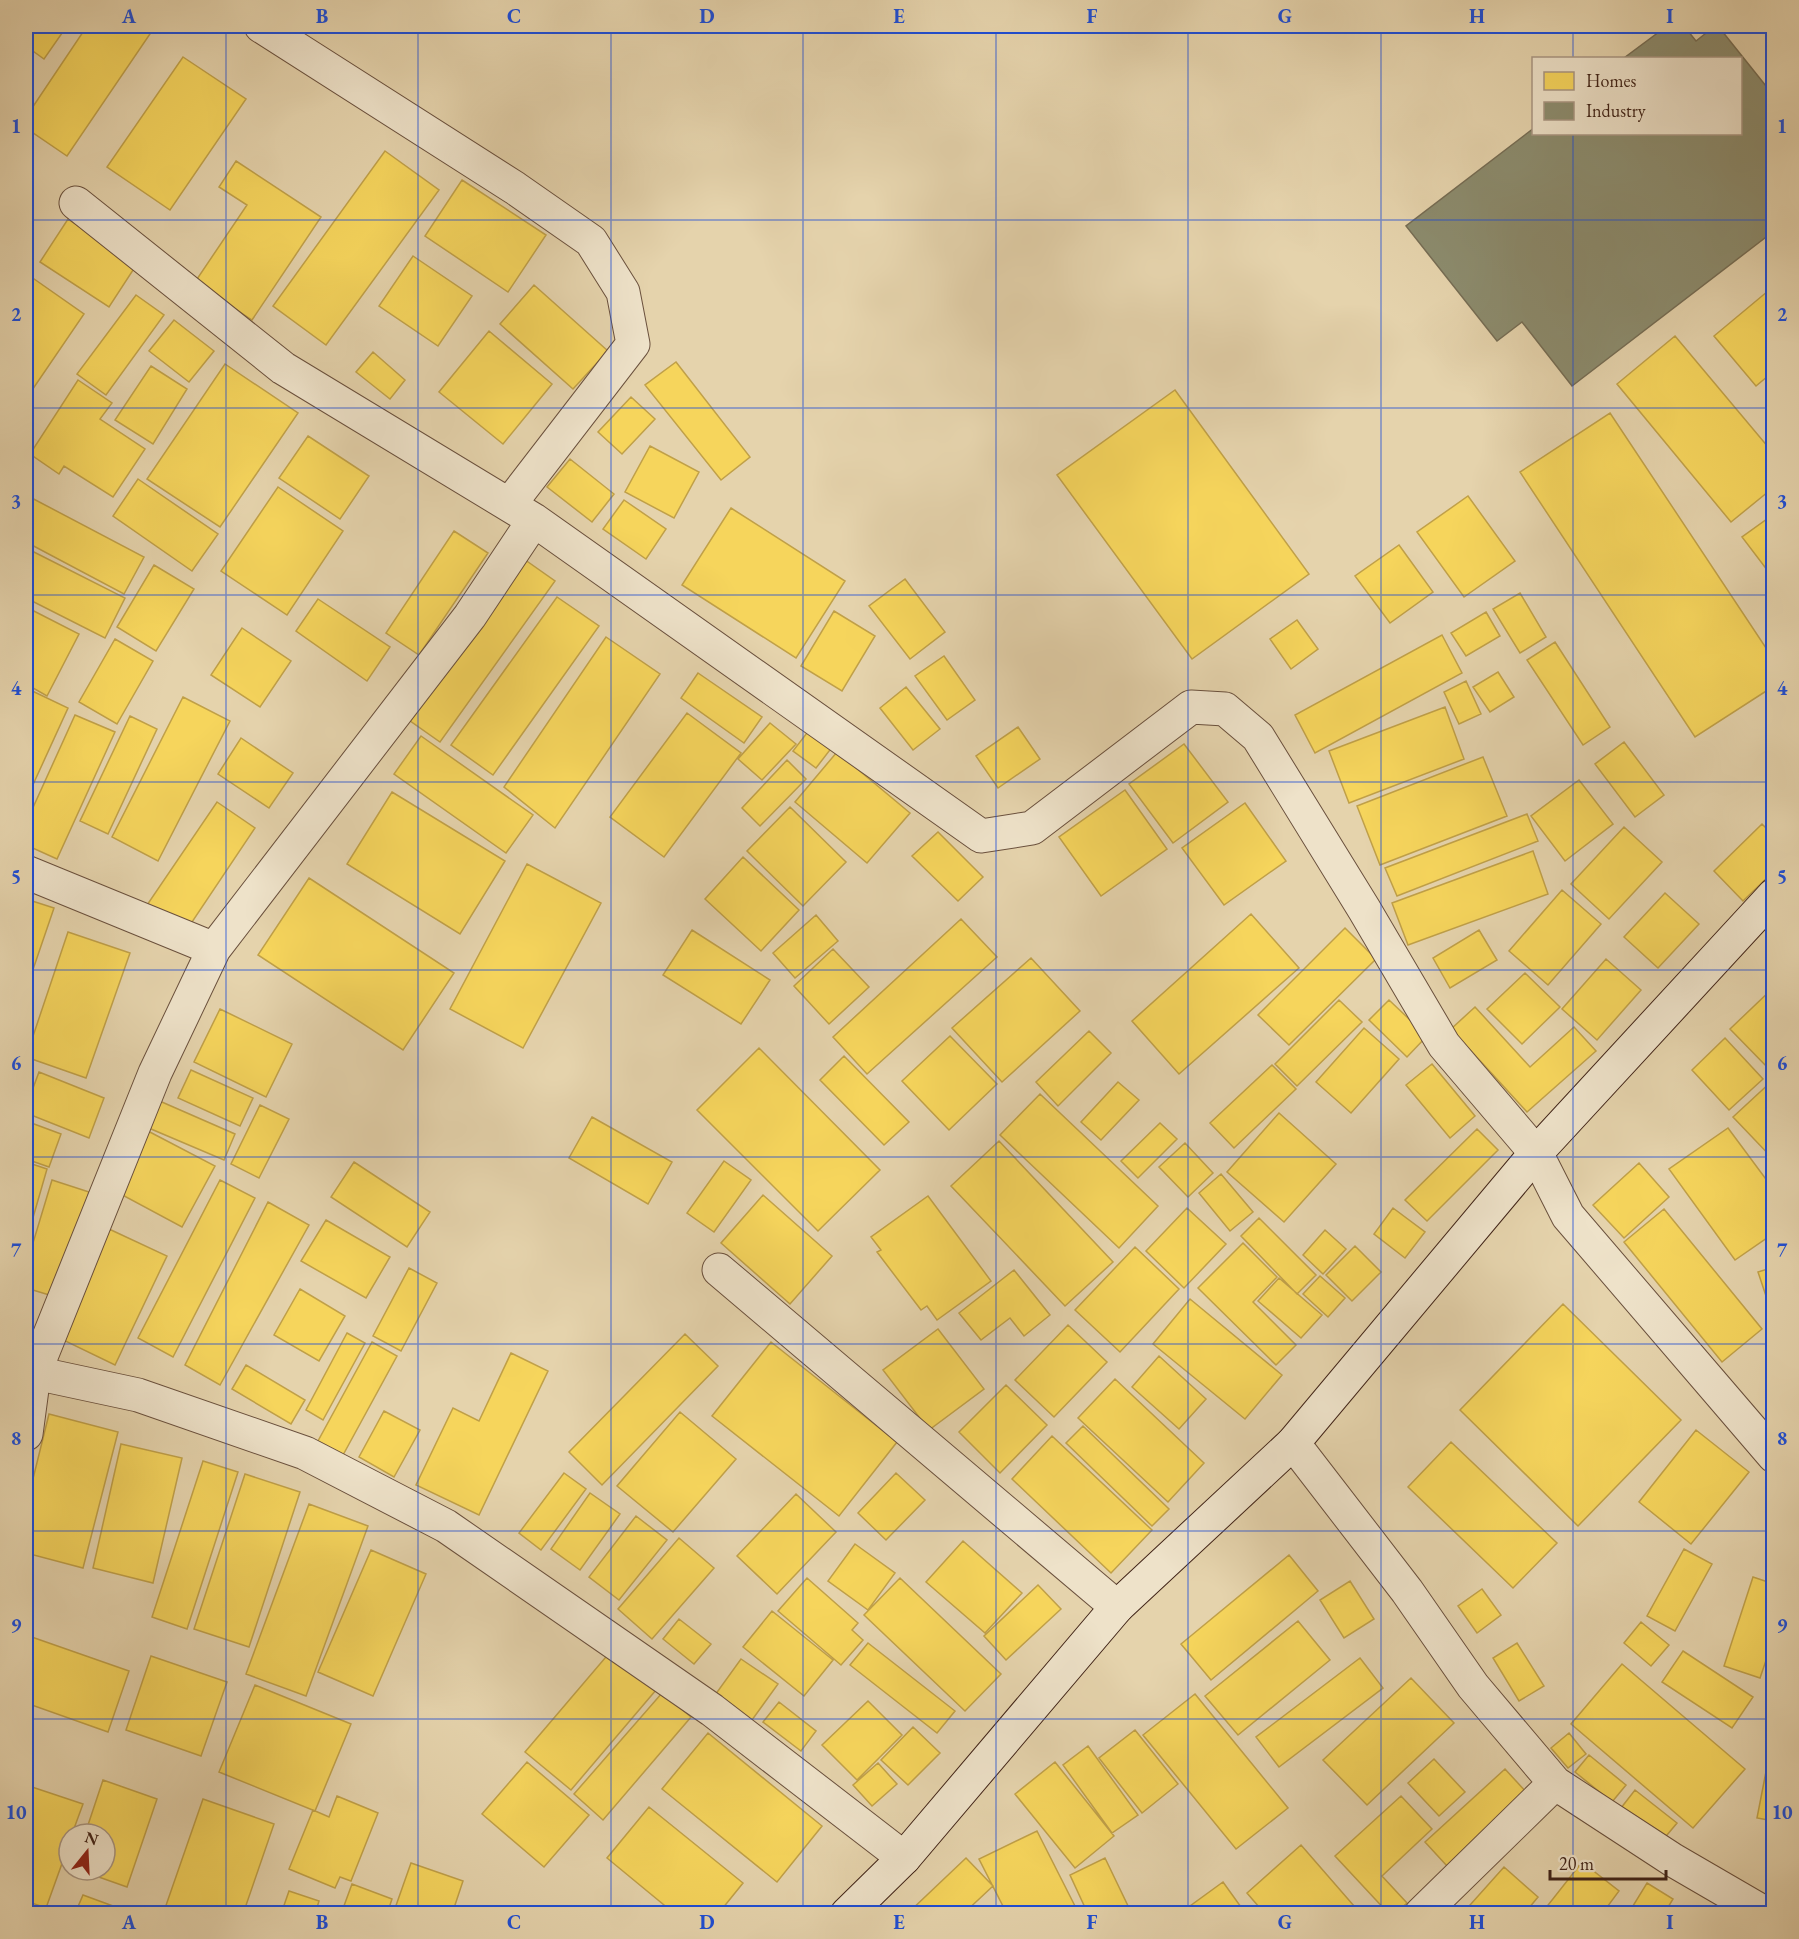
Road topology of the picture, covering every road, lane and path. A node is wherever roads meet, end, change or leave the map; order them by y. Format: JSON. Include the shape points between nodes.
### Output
{"nodes":[{"id":1,"x":261,"y":26,"type":"edge"},
{"id":2,"x":76,"y":203,"type":"dead end"},
{"id":3,"x":521,"y":513,"type":"junction"},
{"id":4,"x":26,"y":872,"type":"edge"},
{"id":5,"x":1773,"y":895,"type":"edge"},
{"id":6,"x":213,"y":949,"type":"junction"},
{"id":7,"x":1536,"y":1153,"type":"junction"},
{"id":8,"x":719,"y":1270,"type":"dead end"},
{"id":9,"x":30,"y":1372,"type":"edge"},
{"id":10,"x":26,"y":1434,"type":"edge"},
{"id":11,"x":1293,"y":1443,"type":"junction"},
{"id":12,"x":1771,"y":1446,"type":"edge"},
{"id":13,"x":1117,"y":1607,"type":"junction"},
{"id":14,"x":1555,"y":1783,"type":"junction"},
{"id":15,"x":904,"y":1857,"type":"junction"},
{"id":16,"x":847,"y":1914,"type":"edge"},
{"id":17,"x":1421,"y":1914,"type":"edge"},
{"id":18,"x":1766,"y":1914,"type":"edge"}],
"edges":[{"from":1,"to":3,"type":"street","via":[[591,241],[623,292],[633,344]]},
{"from":2,"to":3,"type":"street","via":[[283,368]]},
{"from":3,"to":6,"type":"street","via":[[470,616]]},
{"from":3,"to":7,"type":"street","via":[[981,836],[1032,828],[1191,707],[1226,709],[1258,737],[1444,1045]]},
{"from":4,"to":6,"type":"street"},
{"from":5,"to":7,"type":"street"},
{"from":6,"to":9,"type":"street","via":[[155,1073]]},
{"from":7,"to":11,"type":"street"},
{"from":7,"to":12,"type":"street","via":[[1568,1216]]},
{"from":8,"to":13,"type":"street"},
{"from":9,"to":10,"type":"street"},
{"from":9,"to":15,"type":"street","via":[[138,1395],[305,1453],[446,1526],[712,1710]]},
{"from":11,"to":13,"type":"street"},
{"from":11,"to":14,"type":"street","via":[[1407,1591],[1473,1686]]},
{"from":13,"to":15,"type":"street"},
{"from":14,"to":17,"type":"street"},
{"from":14,"to":18,"type":"street"},
{"from":15,"to":16,"type":"street"}]}
